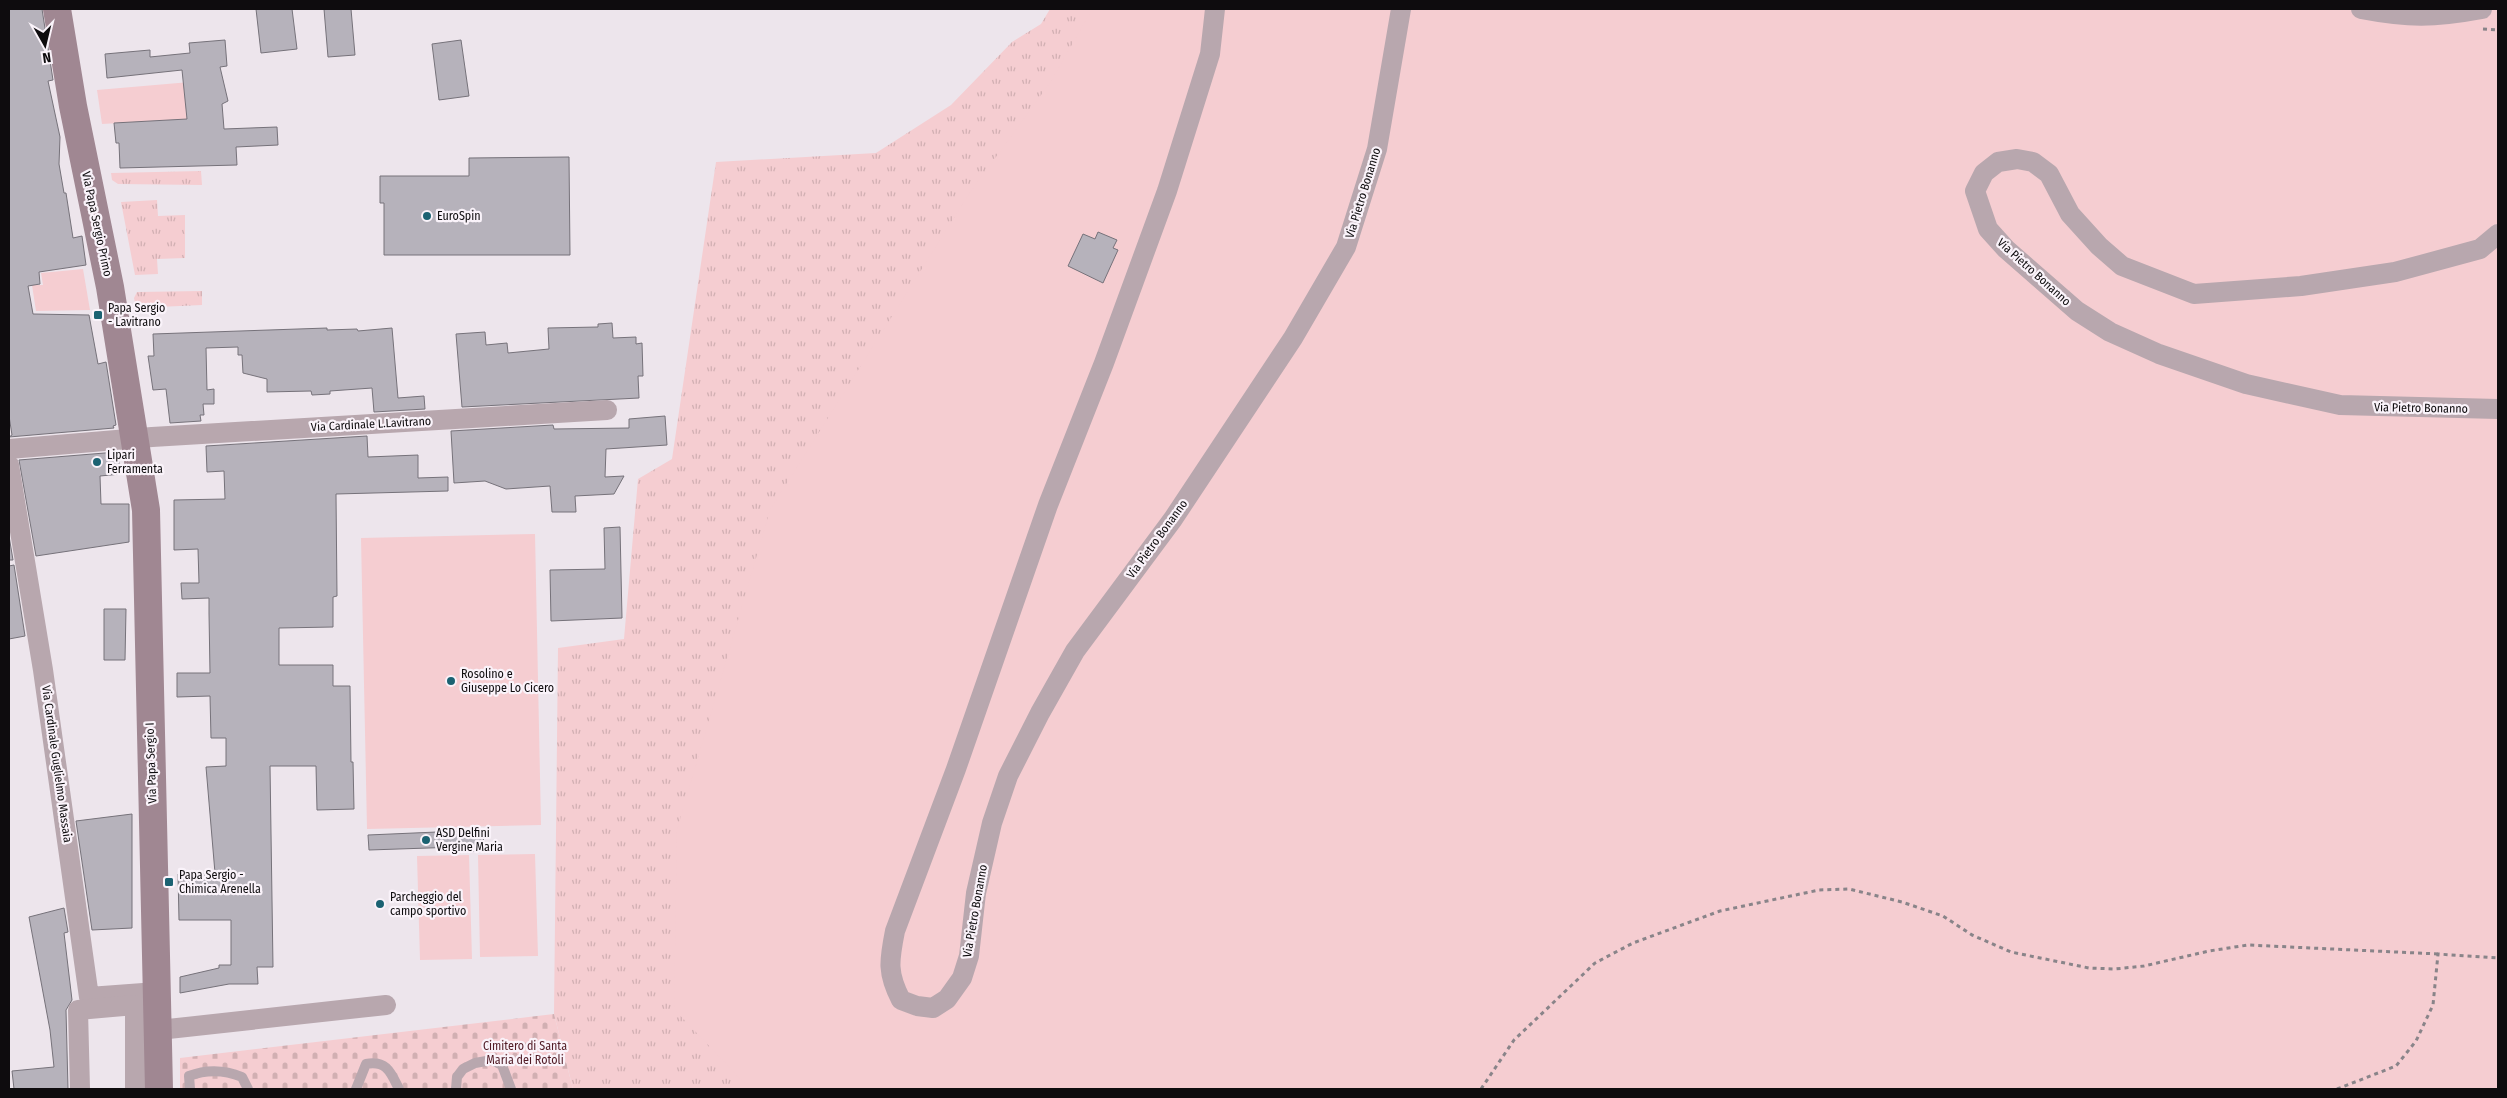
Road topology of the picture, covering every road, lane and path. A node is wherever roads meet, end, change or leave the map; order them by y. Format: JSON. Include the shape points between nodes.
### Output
{"nodes":[{"id":1,"x":57,"y":9,"type":"edge"},
{"id":2,"x":1215,"y":9,"type":"edge"},
{"id":3,"x":1401,"y":9,"type":"edge"},
{"id":4,"x":2361,"y":9,"type":"edge"},
{"id":5,"x":2482,"y":9,"type":"edge"},
{"id":6,"x":2498,"y":234,"type":"edge"},
{"id":7,"x":2498,"y":409,"type":"edge"},
{"id":8,"x":607,"y":410,"type":"dead end"},
{"id":9,"x":135,"y":438,"type":"junction"},
{"id":10,"x":9,"y":449,"type":"edge"},
{"id":11,"x":9,"y":465,"type":"edge"},
{"id":12,"x":2438,"y":954,"type":"junction"},
{"id":13,"x":2498,"y":958,"type":"edge"},
{"id":14,"x":150,"y":1000,"type":"junction"},
{"id":15,"x":386,"y":1005,"type":"dead end"},
{"id":16,"x":159,"y":1030,"type":"junction"},
{"id":17,"x":80,"y":1089,"type":"edge"},
{"id":18,"x":136,"y":1089,"type":"edge"},
{"id":19,"x":159,"y":1089,"type":"edge"},
{"id":20,"x":190,"y":1089,"type":"edge"},
{"id":21,"x":248,"y":1089,"type":"edge"},
{"id":22,"x":356,"y":1089,"type":"edge"},
{"id":23,"x":399,"y":1089,"type":"edge"},
{"id":24,"x":456,"y":1089,"type":"edge"},
{"id":25,"x":511,"y":1089,"type":"edge"},
{"id":26,"x":1481,"y":1089,"type":"edge"},
{"id":27,"x":2337,"y":1089,"type":"edge"}],
"edges":[{"from":1,"to":9,"type":"main road","name":"Via Papa Sergio Primo","via":[[72,106],[110,287]]},
{"from":2,"to":3,"type":"street","name":"Via Pietro Bonanno","via":[[1210,54],[1167,191],[1048,506],[956,770],[895,932],[889,958],[892,982],[901,1000],[916,1006],[933,1008],[947,999],[962,978],[969,956],[976,894],[992,823],[1005,786],[1040,713],[1075,651],[1173,519],[1293,338],[1346,247],[1377,149]]},
{"from":4,"to":5,"type":"street","via":[[2404,17]]},
{"from":6,"to":7,"type":"street","name":"Via Pietro Bonanno","via":[[2480,248],[2395,272],[2301,286],[2194,294],[2122,266],[2070,214],[2049,174],[2033,162],[2017,159],[1998,162],[1984,173],[1975,191],[1988,228],[2006,249],[2077,311],[2110,332],[2159,354],[2246,384],[2340,405]]},
{"from":8,"to":9,"type":"street","name":"Via Cardinale L.Lavitrano"},
{"from":9,"to":10,"type":"street","name":"Via Cardinale L.Lavitrano"},
{"from":9,"to":14,"type":"main road","name":"Via Papa Sergio I","via":[[146,510]]},
{"from":11,"to":14,"type":"street","name":"Via Cardinale Guglielmo Massaia","via":[[43,670],[89,997]]},
{"from":12,"to":13,"type":"path"},
{"from":12,"to":26,"type":"path","via":[[2248,945],[2144,966],[2089,968],[2011,952],[1972,935],[1943,916],[1902,902],[1849,889],[1819,890],[1720,911],[1633,943],[1596,963],[1514,1040]]},
{"from":12,"to":27,"type":"path","via":[[2433,1005],[2416,1041],[2396,1066]]},
{"from":14,"to":16,"type":"main road","name":"Via Papa Sergio I"},
{"from":14,"to":17,"type":"street","via":[[78,1010]]},
{"from":14,"to":18,"type":"street"},
{"from":15,"to":16,"type":"street"},
{"from":16,"to":19,"type":"main road","name":"Via Papa Sergio I"},
{"from":20,"to":21,"type":"lane","via":[[190,1076],[198,1072],[228,1071],[242,1077]]},
{"from":22,"to":23,"type":"lane","via":[[366,1064],[377,1062],[389,1068]]},
{"from":24,"to":25,"type":"lane","via":[[457,1077],[463,1069],[492,1060],[502,1065]]}]}
